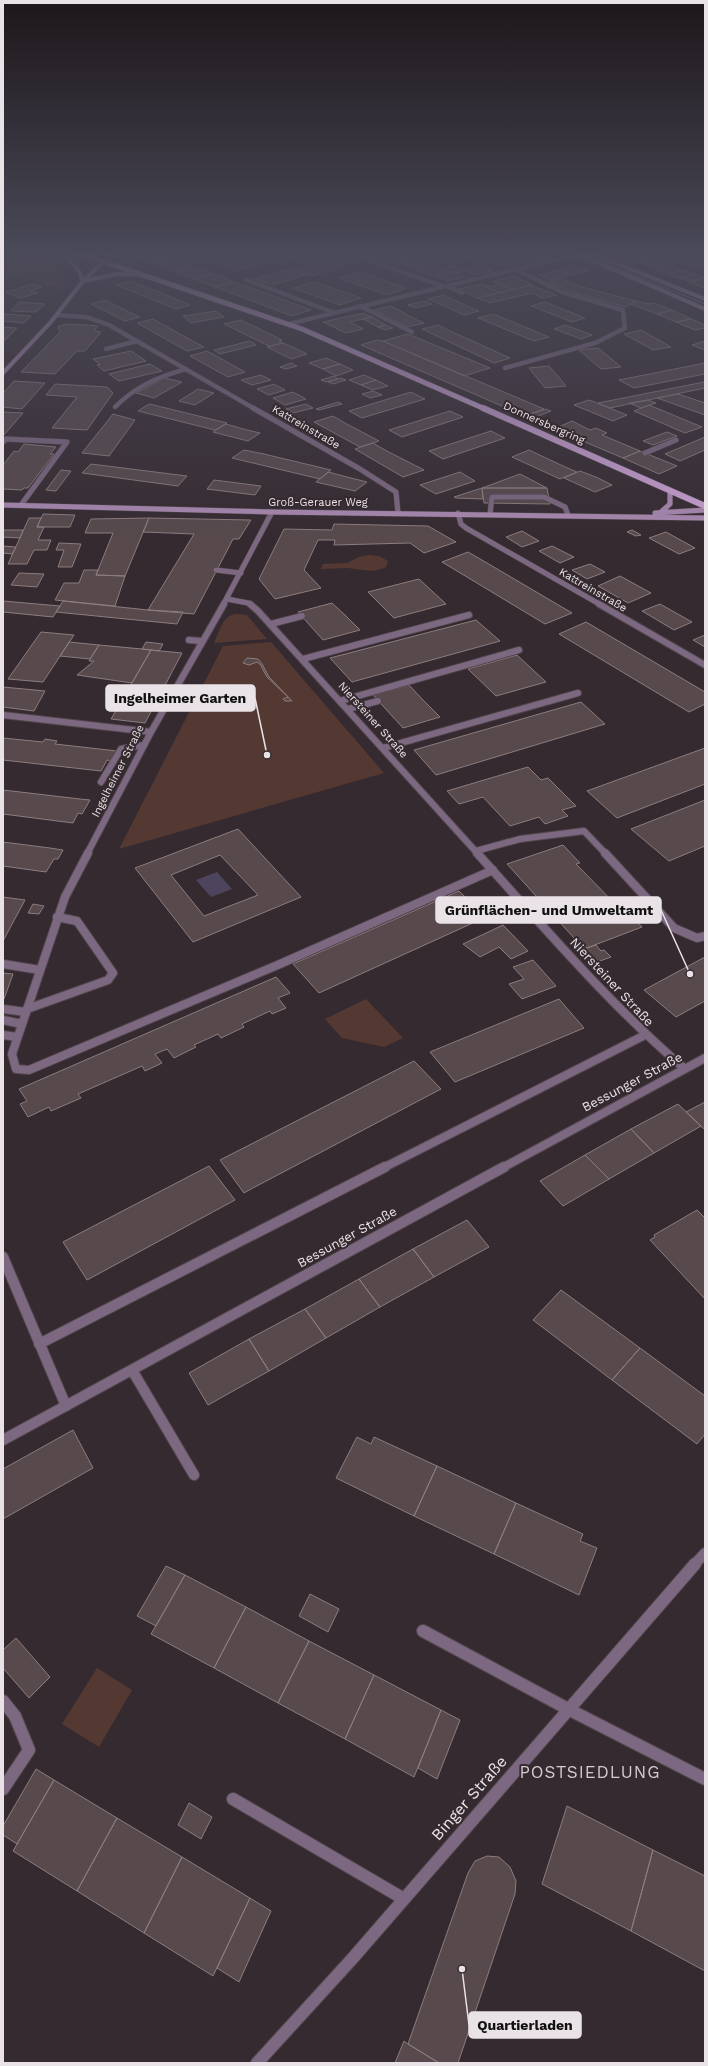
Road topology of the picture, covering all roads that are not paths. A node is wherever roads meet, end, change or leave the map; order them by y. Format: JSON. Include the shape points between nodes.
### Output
{"nodes":[{"id":1,"x":26,"y":348,"type":"edge"},
{"id":2,"x":150,"y":348,"type":"edge"},
{"id":3,"x":344,"y":348,"type":"edge"},
{"id":4,"x":576,"y":348,"type":"edge"},
{"id":5,"x":505,"y":368,"type":"dead end"},
{"id":6,"x":186,"y":369,"type":"junction"},
{"id":7,"x":3,"y":373,"type":"edge"},
{"id":8,"x":115,"y":408,"type":"dead end"},
{"id":9,"x":676,"y":440,"type":"dead end"},
{"id":10,"x":3,"y":442,"type":"edge"},
{"id":11,"x":645,"y":453,"type":"dead end"},
{"id":12,"x":670,"y":490,"type":"junction"},
{"id":13,"x":3,"y":505,"type":"edge"},
{"id":14,"x":21,"y":505,"type":"junction"},
{"id":15,"x":705,"y":506,"type":"edge"},
{"id":16,"x":705,"y":510,"type":"edge"},
{"id":17,"x":272,"y":512,"type":"junction"},
{"id":18,"x":398,"y":513,"type":"junction"},
{"id":19,"x":458,"y":513,"type":"junction"},
{"id":20,"x":660,"y":513,"type":"junction"},
{"id":21,"x":490,"y":514,"type":"junction"},
{"id":22,"x":568,"y":515,"type":"junction"},
{"id":23,"x":633,"y":516,"type":"junction"},
{"id":24,"x":705,"y":518,"type":"edge"},
{"id":25,"x":216,"y":570,"type":"dead end"},
{"id":26,"x":241,"y":573,"type":"junction"},
{"id":27,"x":227,"y":599,"type":"junction"},
{"id":28,"x":469,"y":615,"type":"dead end"},
{"id":29,"x":302,"y":616,"type":"dead end"},
{"id":30,"x":271,"y":624,"type":"junction"},
{"id":31,"x":189,"y":640,"type":"dead end"},
{"id":32,"x":201,"y":642,"type":"junction"},
{"id":33,"x":519,"y":650,"type":"dead end"},
{"id":34,"x":303,"y":659,"type":"junction"},
{"id":35,"x":705,"y":665,"type":"edge"},
{"id":36,"x":578,"y":693,"type":"dead end"},
{"id":37,"x":340,"y":701,"type":"junction"},
{"id":38,"x":378,"y":701,"type":"dead end"},
{"id":39,"x":348,"y":709,"type":"junction"},
{"id":40,"x":3,"y":715,"type":"edge"},
{"id":41,"x":151,"y":732,"type":"junction"},
{"id":42,"x":144,"y":746,"type":"junction"},
{"id":43,"x":383,"y":748,"type":"junction"},
{"id":44,"x":101,"y":782,"type":"dead end"},
{"id":45,"x":476,"y":851,"type":"junction"},
{"id":46,"x":493,"y":870,"type":"junction"},
{"id":47,"x":57,"y":916,"type":"junction"},
{"id":48,"x":705,"y":936,"type":"edge"},
{"id":49,"x":3,"y":964,"type":"edge"},
{"id":50,"x":40,"y":970,"type":"junction"},
{"id":51,"x":3,"y":1009,"type":"edge"},
{"id":52,"x":27,"y":1010,"type":"junction"},
{"id":53,"x":3,"y":1020,"type":"edge"},
{"id":54,"x":22,"y":1024,"type":"junction"},
{"id":55,"x":3,"y":1035,"type":"edge"},
{"id":56,"x":645,"y":1035,"type":"junction"},
{"id":57,"x":17,"y":1037,"type":"junction"},
{"id":58,"x":705,"y":1058,"type":"edge"},
{"id":59,"x":685,"y":1069,"type":"junction"},
{"id":60,"x":3,"y":1257,"type":"edge"},
{"id":61,"x":39,"y":1344,"type":"junction"},
{"id":62,"x":132,"y":1370,"type":"junction"},
{"id":63,"x":66,"y":1406,"type":"junction"},
{"id":64,"x":3,"y":1440,"type":"edge"},
{"id":65,"x":194,"y":1475,"type":"dead end"},
{"id":66,"x":705,"y":1553,"type":"edge"},
{"id":67,"x":423,"y":1631,"type":"dead end"},
{"id":68,"x":3,"y":1701,"type":"edge"},
{"id":69,"x":568,"y":1709,"type":"junction"},
{"id":70,"x":705,"y":1779,"type":"edge"},
{"id":71,"x":3,"y":1789,"type":"edge"},
{"id":72,"x":233,"y":1799,"type":"dead end"},
{"id":73,"x":404,"y":1899,"type":"junction"},
{"id":74,"x":257,"y":2063,"type":"edge"}],
"edges":[{"from":1,"to":7,"type":"main road"},
{"from":2,"to":6,"type":"street","name":"Kattreinstraße"},
{"from":3,"to":12,"type":"main road","name":"Donnersbergring"},
{"from":4,"to":5,"type":"street"},
{"from":6,"to":8,"type":"street","via":[[159,376],[128,392]]},
{"from":6,"to":18,"type":"street","name":"Kattreinstraße","via":[[390,488],[398,498]]},
{"from":9,"to":11,"type":"street"},
{"from":10,"to":14,"type":"street","via":[[6,439],[67,442]]},
{"from":12,"to":15,"type":"main road","name":"Donnersbergring"},
{"from":12,"to":20,"type":"main road","via":[[670,504]]},
{"from":13,"to":14,"type":"main road","name":"Groß-Gerauer Weg"},
{"from":14,"to":17,"type":"main road","name":"Groß-Gerauer Weg"},
{"from":16,"to":20,"type":"main road","name":"Groß-Gerauer Weg"},
{"from":17,"to":18,"type":"main road","name":"Groß-Gerauer Weg"},
{"from":17,"to":26,"type":"street","name":"Ingelheimer Straße"},
{"from":18,"to":19,"type":"main road","name":"Groß-Gerauer Weg"},
{"from":19,"to":21,"type":"main road","name":"Groß-Gerauer Weg"},
{"from":19,"to":35,"type":"street","name":"Kattreinstraße","via":[[461,524],[466,528]]},
{"from":20,"to":23,"type":"main road","name":"Groß-Gerauer Weg"},
{"from":21,"to":22,"type":"main road","name":"Groß-Gerauer Weg"},
{"from":21,"to":22,"type":"street","via":[[492,497],[544,497],[565,507]]},
{"from":22,"to":23,"type":"main road","name":"Groß-Gerauer Weg"},
{"from":23,"to":24,"type":"main road","name":"Groß-Gerauer Weg"},
{"from":25,"to":26,"type":"street"},
{"from":26,"to":27,"type":"street","name":"Ingelheimer Straße"},
{"from":27,"to":30,"type":"street","name":"Niersteiner Straße","via":[[251,605]]},
{"from":27,"to":32,"type":"street","name":"Ingelheimer Straße"},
{"from":28,"to":34,"type":"street"},
{"from":29,"to":30,"type":"street"},
{"from":30,"to":34,"type":"street","name":"Niersteiner Straße"},
{"from":31,"to":32,"type":"street"},
{"from":32,"to":41,"type":"street","name":"Ingelheimer Straße"},
{"from":33,"to":37,"type":"street"},
{"from":34,"to":37,"type":"street","name":"Niersteiner Straße"},
{"from":36,"to":43,"type":"street"},
{"from":37,"to":39,"type":"street","name":"Niersteiner Straße"},
{"from":38,"to":39,"type":"street"},
{"from":39,"to":43,"type":"street","name":"Niersteiner Straße"},
{"from":40,"to":41,"type":"street"},
{"from":41,"to":42,"type":"street","name":"Ingelheimer Straße"},
{"from":42,"to":44,"type":"street","via":[[121,749]]},
{"from":42,"to":47,"type":"street","name":"Ingelheimer Straße"},
{"from":43,"to":45,"type":"street","name":"Niersteiner Straße"},
{"from":45,"to":46,"type":"street","name":"Niersteiner Straße"},
{"from":45,"to":48,"type":"street","via":[[520,838],[584,831],[674,928],[697,938]]},
{"from":46,"to":56,"type":"street","name":"Niersteiner Straße"},
{"from":46,"to":57,"type":"street","name":"Ingelheimer Straße","via":[[280,964],[29,1070],[16,1069],[12,1054]]},
{"from":47,"to":50,"type":"street","name":"Ingelheimer Straße"},
{"from":47,"to":52,"type":"street","via":[[77,921],[113,973],[108,980]]},
{"from":49,"to":50,"type":"street"},
{"from":50,"to":52,"type":"street","name":"Ingelheimer Straße"},
{"from":51,"to":52,"type":"street"},
{"from":52,"to":54,"type":"street","name":"Ingelheimer Straße"},
{"from":53,"to":54,"type":"street"},
{"from":54,"to":57,"type":"street","name":"Ingelheimer Straße"},
{"from":55,"to":57,"type":"street"},
{"from":56,"to":59,"type":"street","name":"Niersteiner Straße"},
{"from":56,"to":61,"type":"street"},
{"from":58,"to":59,"type":"street","name":"Bessunger Straße"},
{"from":59,"to":62,"type":"street","name":"Bessunger Straße"},
{"from":60,"to":61,"type":"street"},
{"from":61,"to":63,"type":"street"},
{"from":62,"to":63,"type":"street","name":"Bessunger Straße"},
{"from":62,"to":65,"type":"street"},
{"from":63,"to":64,"type":"street","name":"Bessunger Straße"},
{"from":66,"to":69,"type":"street","name":"Binger Straße"},
{"from":67,"to":69,"type":"street"},
{"from":68,"to":71,"type":"street","via":[[15,1716],[29,1750]]},
{"from":69,"to":70,"type":"street"},
{"from":69,"to":73,"type":"street","name":"Binger Straße"},
{"from":72,"to":73,"type":"street"},
{"from":73,"to":74,"type":"street","name":"Binger Straße"}]}
